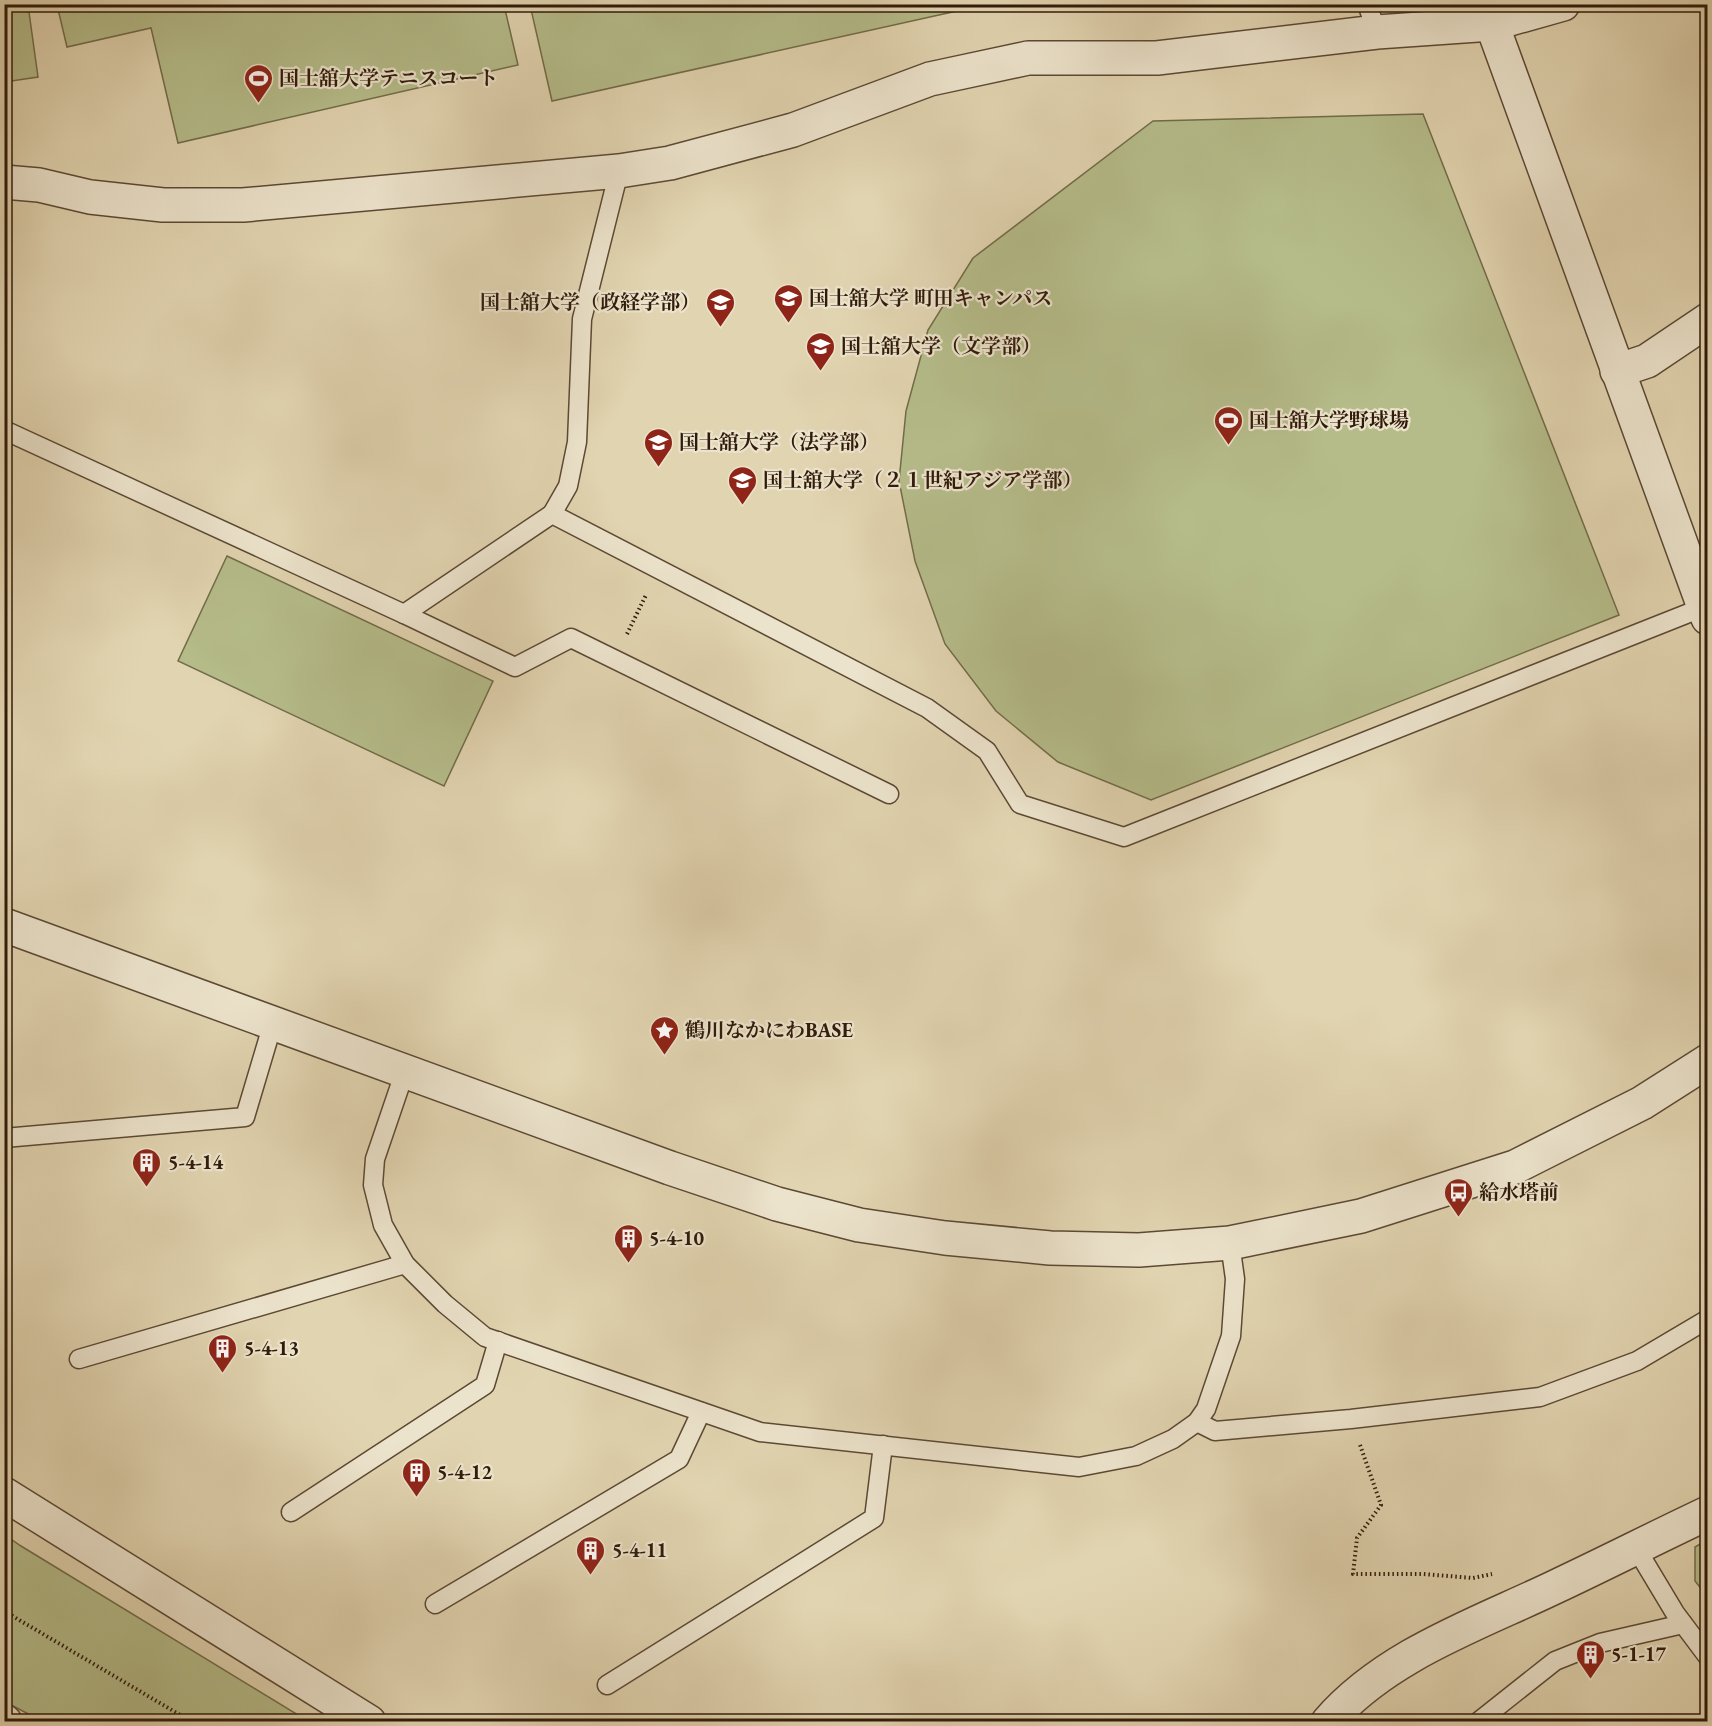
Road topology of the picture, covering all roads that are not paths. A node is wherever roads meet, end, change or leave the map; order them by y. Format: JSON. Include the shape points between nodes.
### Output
{"nodes":[{"id":1,"x":1563,"y":4,"type":"edge"},
{"id":2,"x":1496,"y":11,"type":"edge"},
{"id":3,"x":1372,"y":18,"type":"edge"},
{"id":4,"x":619,"y":171,"type":"junction"},
{"id":5,"x":4,"y":182,"type":"edge"},
{"id":6,"x":1707,"y":320,"type":"edge"},
{"id":7,"x":1617,"y":371,"type":"junction"},
{"id":8,"x":4,"y":430,"type":"edge"},
{"id":9,"x":552,"y":514,"type":"junction"},
{"id":10,"x":1706,"y":613,"type":"edge"},
{"id":11,"x":404,"y":614,"type":"junction"},
{"id":12,"x":889,"y":794,"type":"dead end"},
{"id":13,"x":4,"y":925,"type":"edge"},
{"id":14,"x":273,"y":1023,"type":"junction"},
{"id":15,"x":1707,"y":1060,"type":"edge"},
{"id":16,"x":405,"y":1071,"type":"junction"},
{"id":17,"x":4,"y":1138,"type":"edge"},
{"id":18,"x":1230,"y":1243,"type":"junction"},
{"id":19,"x":405,"y":1264,"type":"junction"},
{"id":20,"x":1707,"y":1319,"type":"edge"},
{"id":21,"x":498,"y":1341,"type":"junction"},
{"id":22,"x":79,"y":1359,"type":"dead end"},
{"id":23,"x":701,"y":1412,"type":"junction"},
{"id":24,"x":1197,"y":1422,"type":"junction"},
{"id":25,"x":883,"y":1445,"type":"junction"},
{"id":26,"x":4,"y":1494,"type":"edge"},
{"id":27,"x":291,"y":1512,"type":"dead end"},
{"id":28,"x":1707,"y":1513,"type":"edge"},
{"id":29,"x":1636,"y":1548,"type":"junction"},
{"id":30,"x":435,"y":1604,"type":"dead end"},
{"id":31,"x":1683,"y":1624,"type":"junction"},
{"id":32,"x":1707,"y":1657,"type":"edge"},
{"id":33,"x":607,"y":1685,"type":"dead end"},
{"id":34,"x":369,"y":1722,"type":"edge"},
{"id":35,"x":1328,"y":1722,"type":"edge"},
{"id":36,"x":1478,"y":1722,"type":"edge"}],
"edges":[{"from":1,"to":2,"type":"street"},
{"from":2,"to":3,"type":"street"},
{"from":2,"to":7,"type":"street"},
{"from":3,"to":4,"type":"street","via":[[1157,58],[1028,58],[930,79],[782,133],[670,163]]},
{"from":4,"to":5,"type":"street","via":[[243,205],[163,205]]},
{"from":4,"to":9,"type":"lane","via":[[582,319],[577,442],[568,486]]},
{"from":6,"to":7,"type":"street","via":[[1647,361]]},
{"from":7,"to":10,"type":"street"},
{"from":8,"to":11,"type":"lane"},
{"from":9,"to":10,"type":"lane","via":[[927,708],[987,751],[1020,804],[1124,837]]},
{"from":9,"to":11,"type":"lane"},
{"from":11,"to":12,"type":"lane","via":[[515,667],[571,638]]},
{"from":13,"to":14,"type":"street"},
{"from":14,"to":16,"type":"street"},
{"from":14,"to":17,"type":"lane","via":[[245,1117]]},
{"from":15,"to":18,"type":"street","via":[[1642,1103],[1515,1167],[1361,1216]]},
{"from":16,"to":18,"type":"street","via":[[670,1168],[777,1204],[859,1225],[1050,1248],[1139,1250]]},
{"from":16,"to":19,"type":"lane","via":[[375,1159],[373,1185],[383,1225]]},
{"from":18,"to":24,"type":"lane","via":[[1235,1279],[1231,1336],[1206,1409]]},
{"from":19,"to":21,"type":"lane","via":[[445,1304],[485,1337]]},
{"from":19,"to":22,"type":"lane"},
{"from":20,"to":24,"type":"lane","via":[[1637,1361],[1539,1397],[1215,1431]]},
{"from":21,"to":23,"type":"lane"},
{"from":21,"to":27,"type":"lane","via":[[485,1385]]},
{"from":23,"to":25,"type":"lane","via":[[760,1432]]},
{"from":23,"to":30,"type":"lane","via":[[679,1459]]},
{"from":24,"to":25,"type":"lane","via":[[1173,1439],[1136,1456],[1079,1467]]},
{"from":25,"to":33,"type":"lane","via":[[874,1518]]},
{"from":26,"to":34,"type":"street"},
{"from":28,"to":29,"type":"street"},
{"from":29,"to":31,"type":"lane"},
{"from":29,"to":35,"type":"street","via":[[1445,1638],[1387,1672]]},
{"from":31,"to":32,"type":"lane"},
{"from":31,"to":36,"type":"lane","via":[[1600,1643],[1555,1661]]}]}
